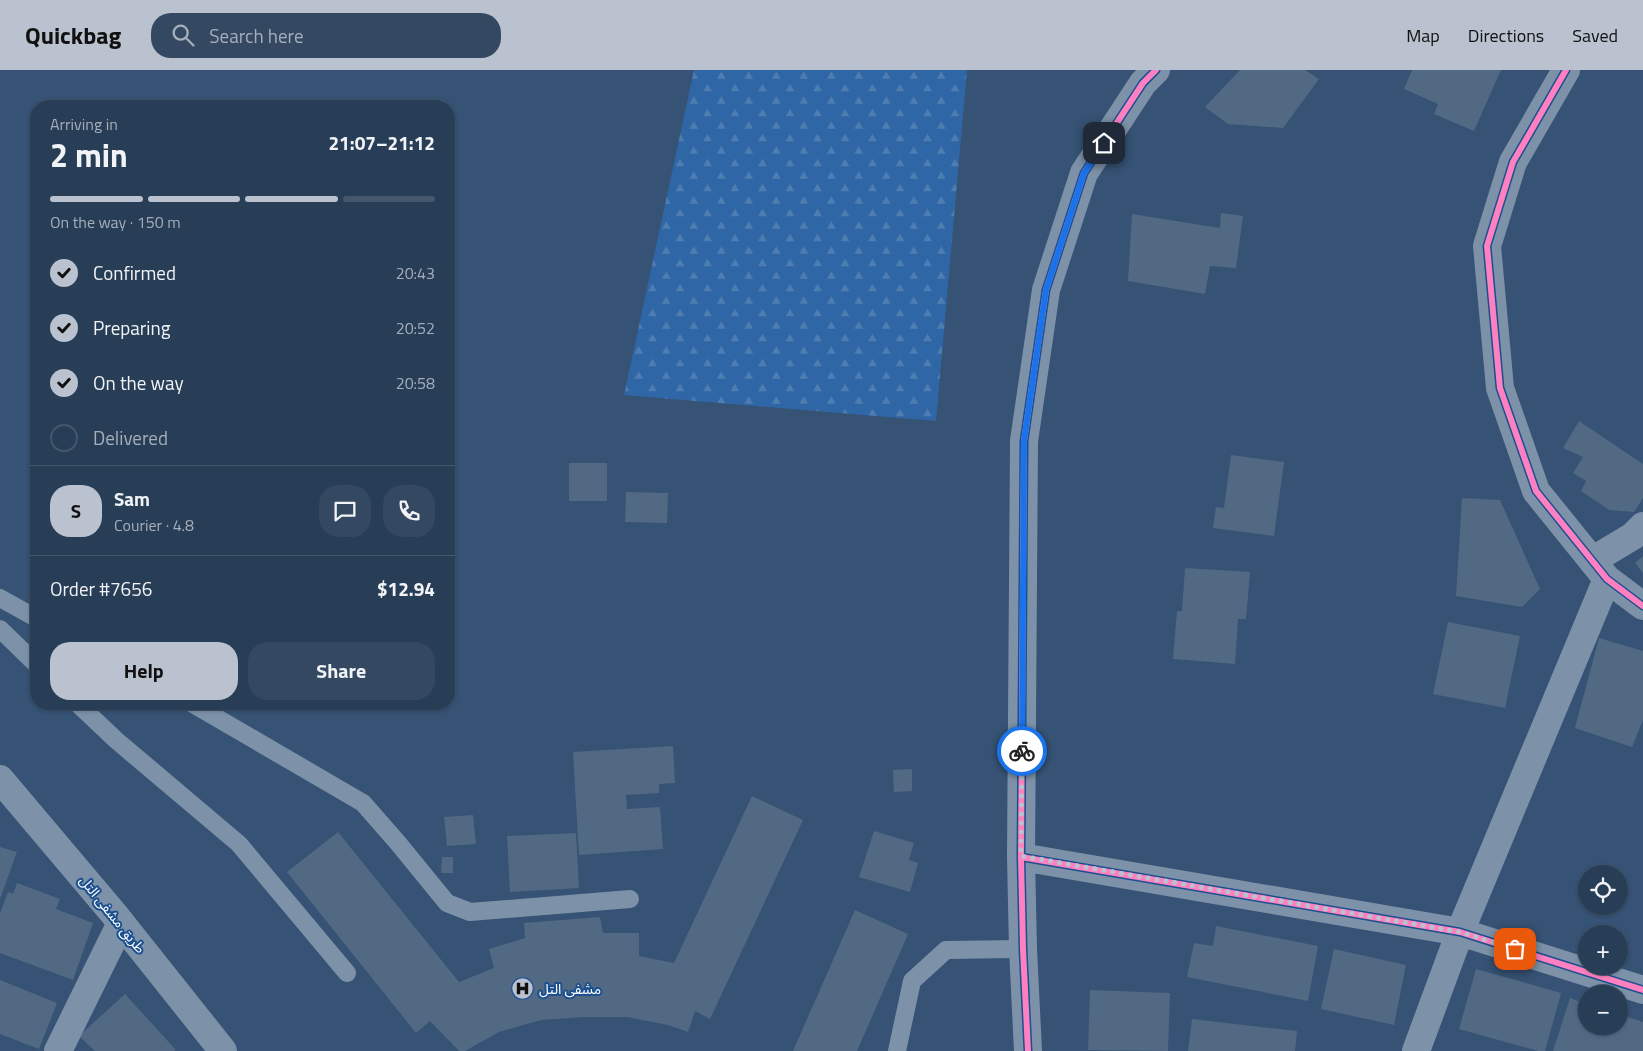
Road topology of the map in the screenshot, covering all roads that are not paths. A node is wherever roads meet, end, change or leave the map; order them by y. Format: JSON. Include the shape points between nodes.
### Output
{"nodes":[{"id":1,"x":1156,"y":70,"type":"edge"},
{"id":2,"x":1566,"y":70,"type":"edge"},
{"id":3,"x":1643,"y":526,"type":"edge"},
{"id":4,"x":1600,"y":569,"type":"junction"},
{"id":5,"x":0,"y":598,"type":"edge"},
{"id":6,"x":1643,"y":606,"type":"edge"},
{"id":7,"x":30,"y":615,"type":"edge"},
{"id":8,"x":0,"y":629,"type":"edge"},
{"id":9,"x":30,"y":658,"type":"edge"},
{"id":10,"x":84,"y":710,"type":"edge"},
{"id":11,"x":204,"y":710,"type":"edge"},
{"id":12,"x":0,"y":779,"type":"edge"},
{"id":13,"x":1021,"y":856,"type":"junction"},
{"id":14,"x":630,"y":899,"type":"dead end"},
{"id":15,"x":122,"y":923,"type":"junction"},
{"id":16,"x":1460,"y":932,"type":"junction"},
{"id":17,"x":1023,"y":949,"type":"junction"},
{"id":18,"x":348,"y":973,"type":"dead end"},
{"id":19,"x":1643,"y":990,"type":"edge"},
{"id":20,"x":58,"y":1051,"type":"edge"},
{"id":21,"x":223,"y":1051,"type":"edge"},
{"id":22,"x":897,"y":1051,"type":"edge"},
{"id":23,"x":1028,"y":1051,"type":"edge"},
{"id":24,"x":1416,"y":1051,"type":"edge"}],
"edges":[{"from":1,"to":13,"type":"street","via":[[1143,83],[1084,173],[1046,290],[1024,441]]},
{"from":2,"to":4,"type":"street","via":[[1513,162],[1488,246],[1500,388],[1536,490]]},
{"from":3,"to":4,"type":"street"},
{"from":4,"to":6,"type":"street"},
{"from":4,"to":16,"type":"street"},
{"from":5,"to":7,"type":"lane"},
{"from":8,"to":9,"type":"lane"},
{"from":10,"to":18,"type":"lane","via":[[239,844]]},
{"from":11,"to":14,"type":"lane","via":[[363,803],[446,903],[470,912]]},
{"from":12,"to":15,"type":"street","name":"طريق مشفى التل"},
{"from":13,"to":16,"type":"street"},
{"from":13,"to":17,"type":"street"},
{"from":15,"to":20,"type":"street"},
{"from":15,"to":21,"type":"street","name":"طريق مشفى التل"},
{"from":16,"to":19,"type":"street"},
{"from":16,"to":24,"type":"street"},
{"from":17,"to":22,"type":"lane","via":[[946,950],[912,981]]},
{"from":17,"to":23,"type":"street"}]}
